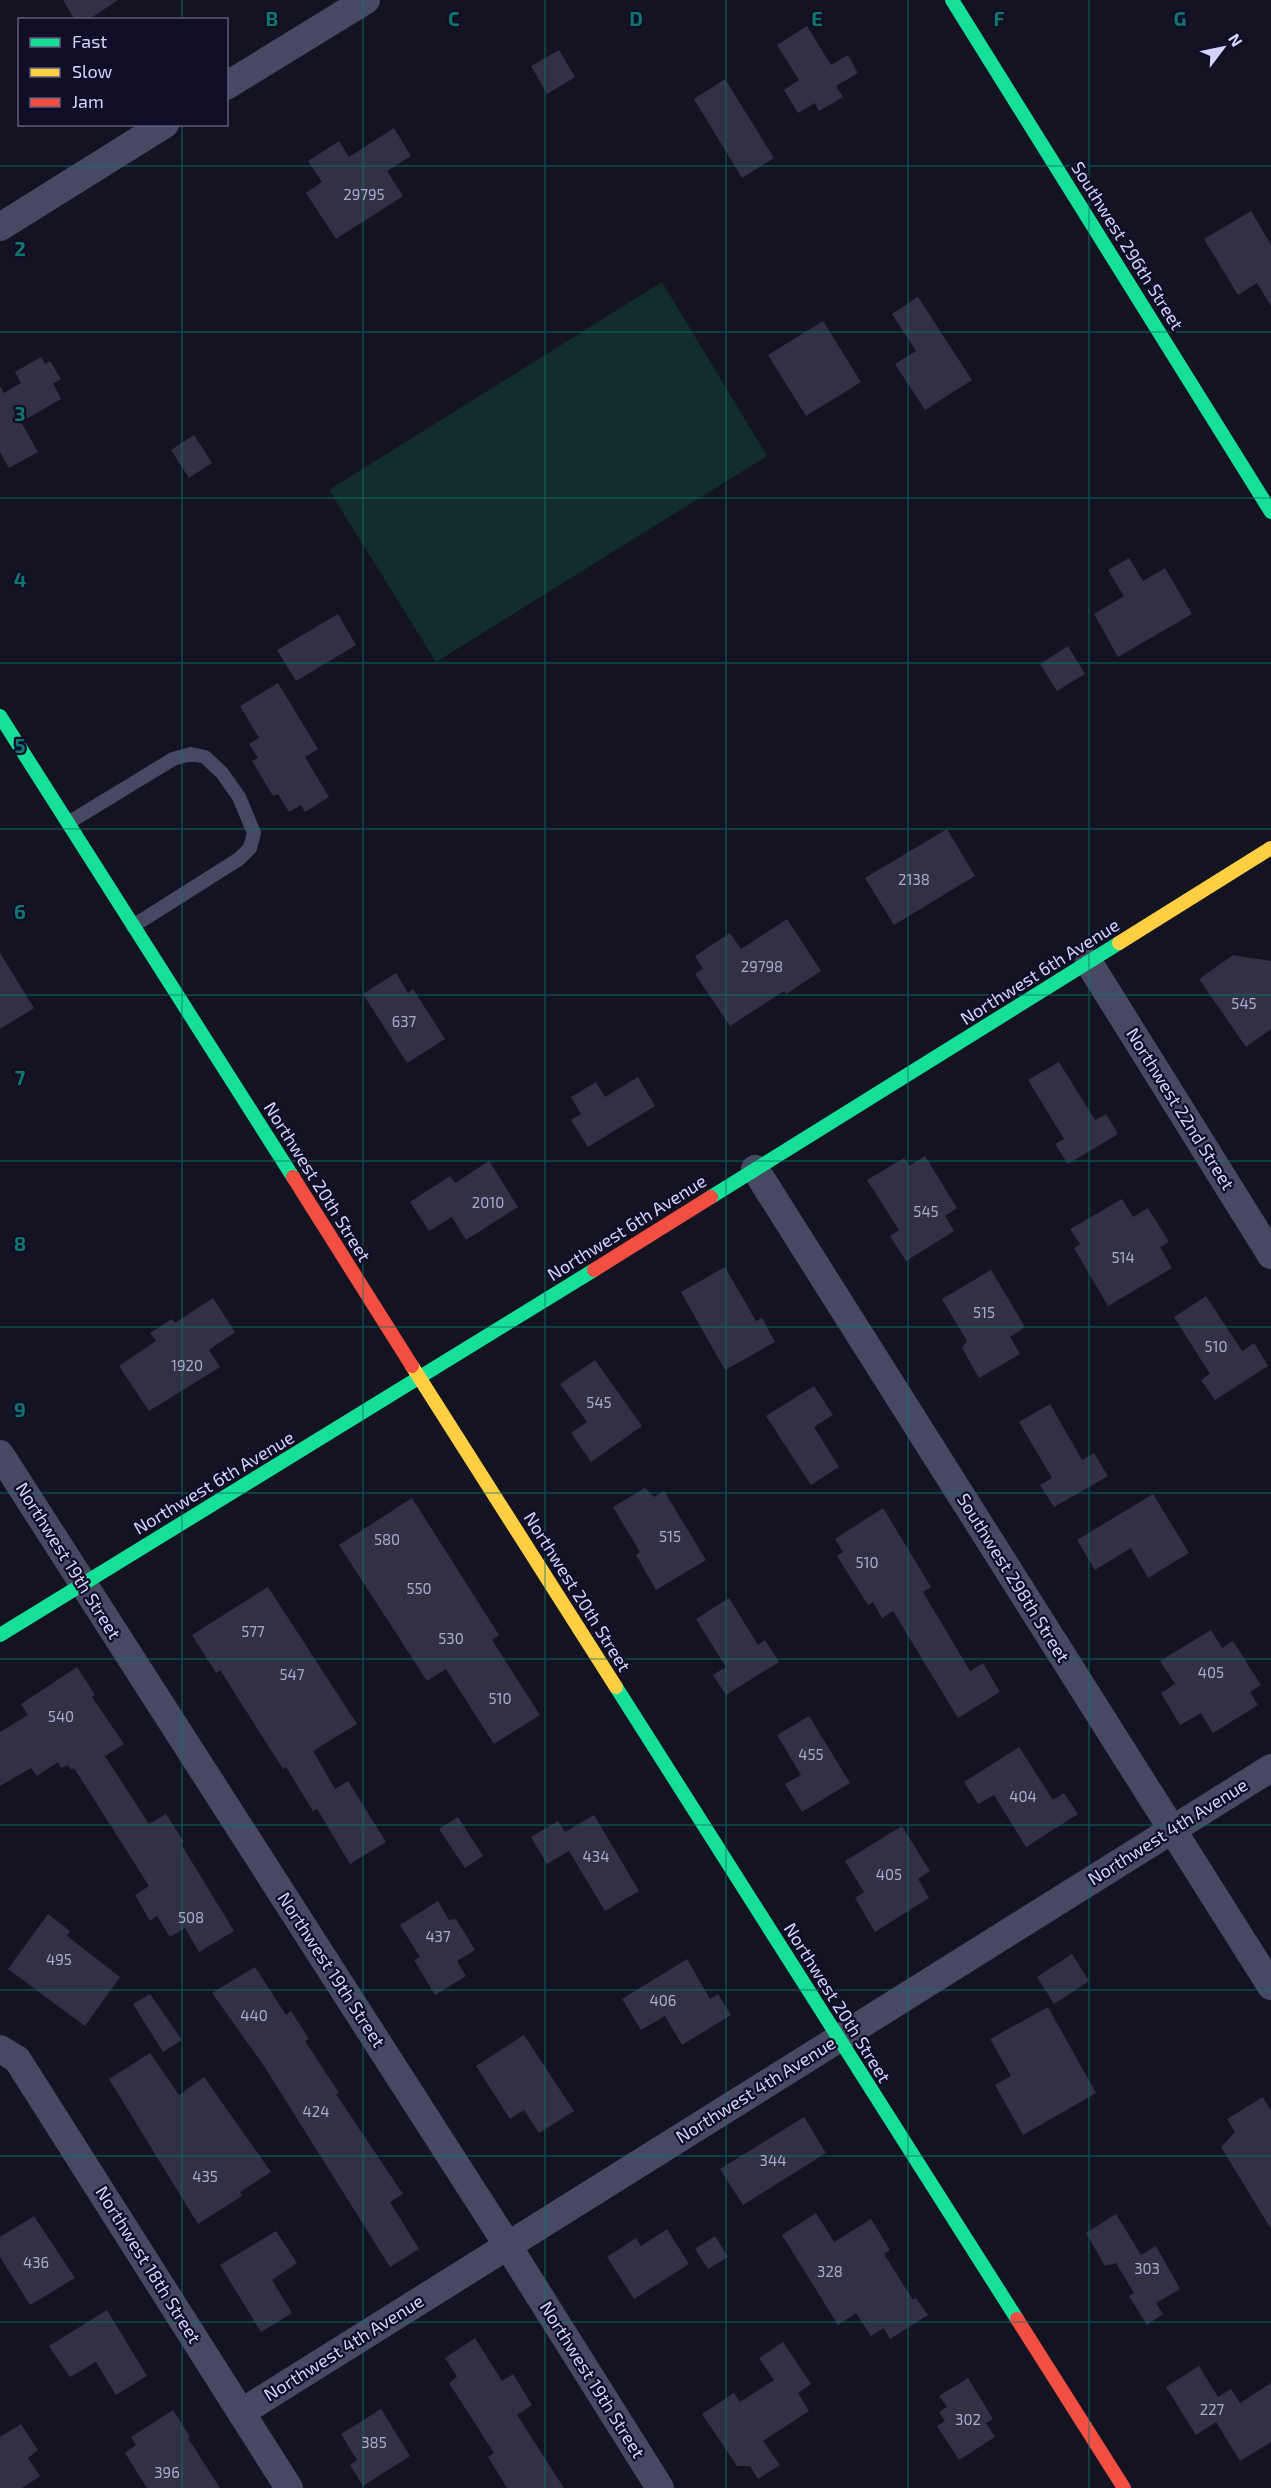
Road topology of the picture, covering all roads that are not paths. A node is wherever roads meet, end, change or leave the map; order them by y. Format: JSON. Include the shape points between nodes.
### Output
{"nodes":[{"id":1,"x":366,"y":0,"type":"edge"},
{"id":2,"x":952,"y":0,"type":"edge"},
{"id":3,"x":228,"y":85,"type":"edge"},
{"id":4,"x":162,"y":126,"type":"edge"},
{"id":5,"x":0,"y":227,"type":"edge"},
{"id":6,"x":1271,"y":512,"type":"edge"},
{"id":7,"x":0,"y":716,"type":"edge"},
{"id":8,"x":68,"y":823,"type":"junction"},
{"id":9,"x":1271,"y":848,"type":"edge"},
{"id":10,"x":133,"y":926,"type":"junction"},
{"id":11,"x":1089,"y":963,"type":"junction"},
{"id":12,"x":754,"y":1169,"type":"junction"},
{"id":13,"x":1271,"y":1255,"type":"edge"},
{"id":14,"x":421,"y":1378,"type":"junction"},
{"id":15,"x":0,"y":1454,"type":"edge"},
{"id":16,"x":82,"y":1584,"type":"junction"},
{"id":17,"x":0,"y":1635,"type":"edge"},
{"id":18,"x":1271,"y":1768,"type":"edge"},
{"id":19,"x":1172,"y":1830,"type":"junction"},
{"id":20,"x":1271,"y":1986,"type":"edge"},
{"id":21,"x":839,"y":2038,"type":"junction"},
{"id":22,"x":0,"y":2049,"type":"edge"},
{"id":23,"x":508,"y":2246,"type":"junction"},
{"id":24,"x":242,"y":2412,"type":"junction"},
{"id":25,"x":289,"y":2488,"type":"edge"},
{"id":26,"x":660,"y":2488,"type":"edge"},
{"id":27,"x":1124,"y":2488,"type":"edge"}],
"edges":[{"from":1,"to":3,"type":"street"},
{"from":2,"to":6,"type":"street","name":"Southwest 296th Street"},
{"from":4,"to":5,"type":"street"},
{"from":7,"to":8,"type":"street","name":"Northwest 20th Street"},
{"from":8,"to":10,"type":"street","name":"Northwest 20th Street"},
{"from":8,"to":10,"type":"lane","via":[[173,759],[191,754],[205,757],[239,797],[254,833],[250,848],[217,874]]},
{"from":9,"to":11,"type":"street","name":"Northwest 6th Avenue"},
{"from":10,"to":14,"type":"street","name":"Northwest 20th Street"},
{"from":11,"to":12,"type":"street","name":"Northwest 6th Avenue"},
{"from":11,"to":13,"type":"street","name":"Northwest 22nd Street"},
{"from":12,"to":14,"type":"street","name":"Northwest 6th Avenue"},
{"from":12,"to":19,"type":"street","name":"Southwest 298th Street"},
{"from":14,"to":16,"type":"street","name":"Northwest 6th Avenue"},
{"from":14,"to":21,"type":"street","name":"Northwest 20th Street"},
{"from":15,"to":16,"type":"street","name":"Northwest 19th Street"},
{"from":16,"to":17,"type":"street","name":"Northwest 6th Avenue"},
{"from":16,"to":23,"type":"street","name":"Northwest 19th Street"},
{"from":18,"to":19,"type":"street","name":"Northwest 4th Avenue"},
{"from":19,"to":20,"type":"street","name":"Southwest 298th Street"},
{"from":19,"to":21,"type":"street","name":"Northwest 4th Avenue"},
{"from":21,"to":23,"type":"street","name":"Northwest 4th Avenue"},
{"from":21,"to":27,"type":"street","name":"Northwest 20th Street"},
{"from":22,"to":24,"type":"street","name":"Northwest 18th Street","via":[[17,2058]]},
{"from":23,"to":24,"type":"street","name":"Northwest 4th Avenue"},
{"from":23,"to":26,"type":"street","name":"Northwest 19th Street"},
{"from":24,"to":25,"type":"street","name":"Northwest 18th Street"}]}
